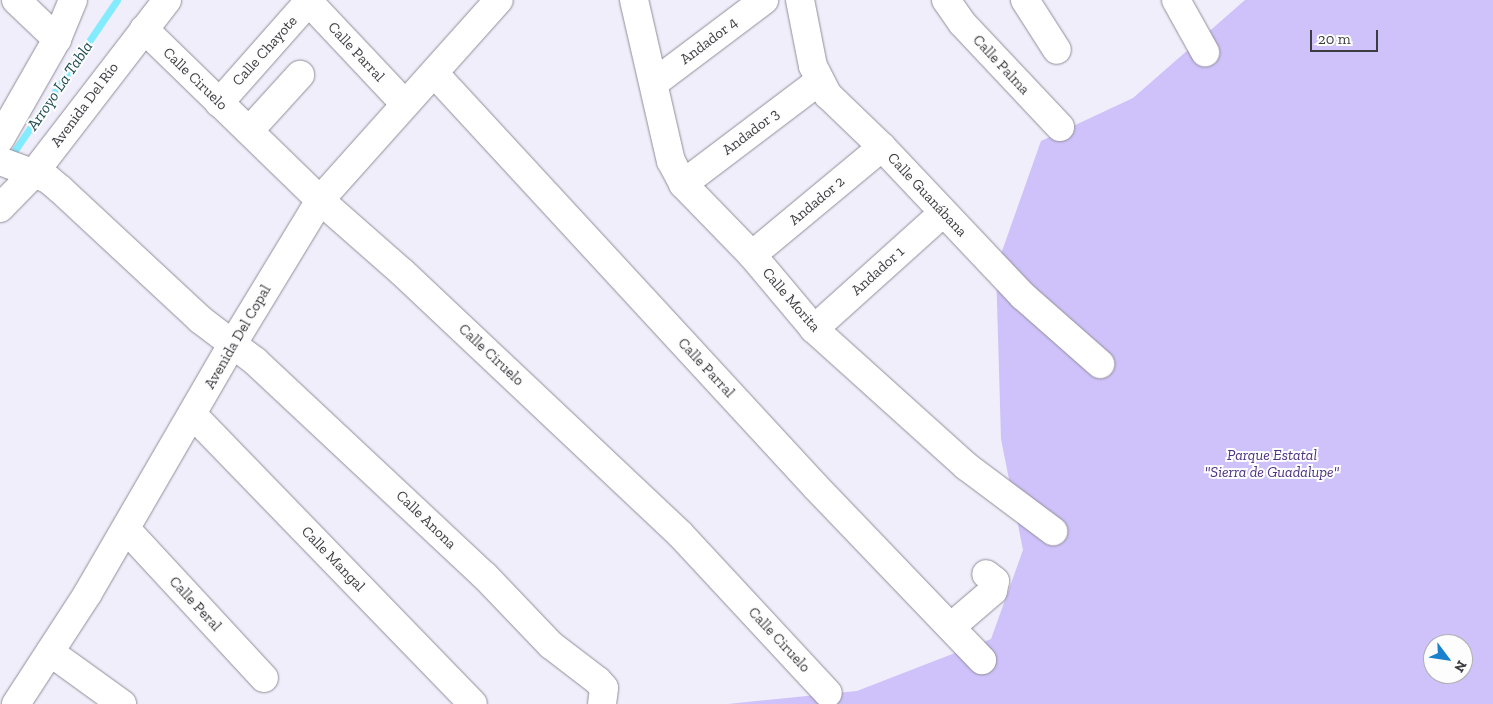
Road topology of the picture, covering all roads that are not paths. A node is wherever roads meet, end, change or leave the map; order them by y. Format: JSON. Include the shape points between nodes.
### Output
{"nodes":[{"id":1,"x":16,"y":0,"type":"edge"},
{"id":2,"x":73,"y":0,"type":"edge"},
{"id":3,"x":167,"y":0,"type":"edge"},
{"id":4,"x":499,"y":0,"type":"edge"},
{"id":5,"x":634,"y":0,"type":"edge"},
{"id":6,"x":764,"y":0,"type":"edge"},
{"id":7,"x":800,"y":0,"type":"edge"},
{"id":8,"x":946,"y":0,"type":"edge"},
{"id":9,"x":1025,"y":0,"type":"edge"},
{"id":10,"x":1176,"y":0,"type":"edge"},
{"id":11,"x":309,"y":1,"type":"edge"},
{"id":12,"x":144,"y":29,"type":"junction"},
{"id":13,"x":57,"y":39,"type":"junction"},
{"id":14,"x":1057,"y":50,"type":"dead end"},
{"id":15,"x":1205,"y":52,"type":"dead end"},
{"id":16,"x":434,"y":73,"type":"junction"},
{"id":17,"x":300,"y":75,"type":"dead end"},
{"id":18,"x":819,"y":81,"type":"junction"},
{"id":19,"x":654,"y":83,"type":"junction"},
{"id":20,"x":219,"y":103,"type":"junction"},
{"id":21,"x":405,"y":104,"type":"junction"},
{"id":22,"x":1060,"y":127,"type":"dead end"},
{"id":23,"x":249,"y":131,"type":"junction"},
{"id":24,"x":0,"y":139,"type":"edge"},
{"id":25,"x":882,"y":147,"type":"junction"},
{"id":26,"x":18,"y":168,"type":"edge"},
{"id":27,"x":683,"y":184,"type":"junction"},
{"id":28,"x":320,"y":200,"type":"junction"},
{"id":29,"x":0,"y":208,"type":"edge"},
{"id":30,"x":943,"y":214,"type":"junction"},
{"id":31,"x":752,"y":255,"type":"junction"},
{"id":32,"x":814,"y":329,"type":"junction"},
{"id":33,"x":232,"y":345,"type":"junction"},
{"id":34,"x":1100,"y":364,"type":"dead end"},
{"id":35,"x":193,"y":415,"type":"junction"},
{"id":36,"x":126,"y":529,"type":"junction"},
{"id":37,"x":1053,"y":531,"type":"dead end"},
{"id":38,"x":986,"y":574,"type":"dead end"},
{"id":39,"x":951,"y":627,"type":"junction"},
{"id":40,"x":50,"y":652,"type":"junction"},
{"id":41,"x":982,"y":660,"type":"dead end"},
{"id":42,"x":264,"y":678,"type":"dead end"},
{"id":43,"x":0,"y":691,"type":"edge"},
{"id":44,"x":828,"y":693,"type":"dead end"},
{"id":45,"x":15,"y":704,"type":"edge"},
{"id":46,"x":122,"y":704,"type":"edge"},
{"id":47,"x":474,"y":704,"type":"edge"},
{"id":48,"x":602,"y":704,"type":"edge"}],
"edges":[{"from":1,"to":13,"type":"street"},
{"from":2,"to":13,"type":"street"},
{"from":3,"to":12,"type":"street","name":"Avenida Del Río"},
{"from":4,"to":16,"type":"street","name":"Avenida Del Copal"},
{"from":5,"to":19,"type":"street","name":"Calle Morita"},
{"from":6,"to":19,"type":"street","name":"Andador 4"},
{"from":7,"to":18,"type":"street","name":"Calle Guanábana","via":[[808,49]]},
{"from":8,"to":22,"type":"street","name":"Calle Palma","via":[[962,23]]},
{"from":9,"to":14,"type":"street"},
{"from":10,"to":15,"type":"street"},
{"from":11,"to":20,"type":"street","name":"Calle Chayote"},
{"from":11,"to":21,"type":"street","name":"Calle Parral"},
{"from":12,"to":20,"type":"street","name":"Calle Ciruelo"},
{"from":12,"to":26,"type":"street","name":"Avenida Del Río"},
{"from":13,"to":24,"type":"street"},
{"from":16,"to":21,"type":"street","name":"Avenida Del Copal"},
{"from":16,"to":39,"type":"street","name":"Calle Parral"},
{"from":17,"to":23,"type":"street"},
{"from":18,"to":25,"type":"street","name":"Calle Guanábana","via":[[841,111]]},
{"from":18,"to":27,"type":"street","name":"Andador 3"},
{"from":19,"to":27,"type":"street","name":"Calle Morita","via":[[671,161]]},
{"from":20,"to":23,"type":"street","name":"Calle Ciruelo"},
{"from":21,"to":28,"type":"street","name":"Avenida Del Copal"},
{"from":23,"to":28,"type":"street","name":"Calle Ciruelo"},
{"from":25,"to":30,"type":"street","name":"Calle Guanábana"},
{"from":25,"to":31,"type":"street","name":"Andador 2"},
{"from":26,"to":29,"type":"street","name":"Avenida Del Río"},
{"from":26,"to":33,"type":"street","via":[[60,188]]},
{"from":27,"to":31,"type":"street","name":"Calle Morita"},
{"from":28,"to":33,"type":"street","name":"Avenida Del Copal"},
{"from":28,"to":44,"type":"street","name":"Calle Ciruelo","via":[[402,272],[666,521]]},
{"from":30,"to":32,"type":"street","name":"Andador 1"},
{"from":30,"to":34,"type":"street","name":"Calle Guanábana","via":[[1023,296]]},
{"from":31,"to":32,"type":"street","name":"Calle Morita"},
{"from":32,"to":37,"type":"street","name":"Calle Morita","via":[[966,466]]},
{"from":33,"to":35,"type":"street","name":"Avenida Del Copal"},
{"from":33,"to":48,"type":"street","name":"Calle Anona","via":[[255,361],[390,486],[484,575],[551,645],[598,682],[604,688]]},
{"from":35,"to":36,"type":"street","name":"Avenida Del Copal"},
{"from":35,"to":47,"type":"street","name":"Calle Mangal"},
{"from":36,"to":40,"type":"street","name":"Avenida Del Copal"},
{"from":36,"to":42,"type":"street","name":"Calle Peral"},
{"from":38,"to":39,"type":"street","via":[[995,581],[992,591]]},
{"from":39,"to":41,"type":"street","name":"Calle Parral"},
{"from":40,"to":45,"type":"street","name":"Avenida Del Copal"},
{"from":40,"to":46,"type":"street"},
{"from":43,"to":45,"type":"street"}]}
